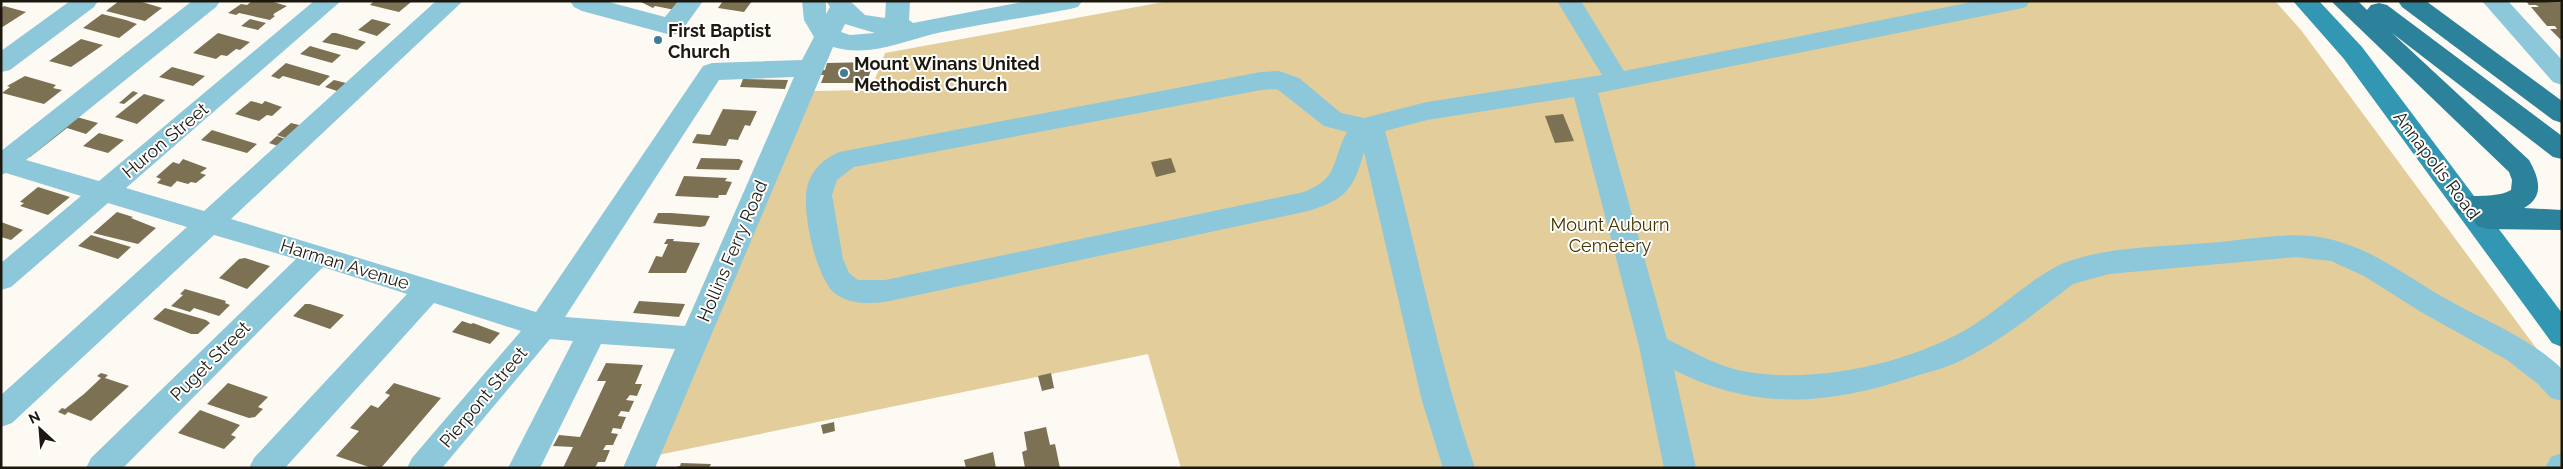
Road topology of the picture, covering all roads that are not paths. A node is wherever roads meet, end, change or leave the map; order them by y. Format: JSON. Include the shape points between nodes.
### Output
{"nodes":[{"id":1,"x":86,"y":1,"type":"edge"},
{"id":2,"x":208,"y":1,"type":"edge"},
{"id":3,"x":329,"y":1,"type":"edge"},
{"id":4,"x":451,"y":1,"type":"edge"},
{"id":5,"x":582,"y":1,"type":"edge"},
{"id":6,"x":691,"y":1,"type":"edge"},
{"id":7,"x":814,"y":1,"type":"edge"},
{"id":8,"x":898,"y":1,"type":"edge"},
{"id":9,"x":1070,"y":1,"type":"edge"},
{"id":10,"x":1569,"y":1,"type":"edge"},
{"id":11,"x":2018,"y":1,"type":"edge"},
{"id":12,"x":2306,"y":1,"type":"edge"},
{"id":13,"x":2343,"y":1,"type":"edge"},
{"id":14,"x":2366,"y":1,"type":"edge"},
{"id":15,"x":2410,"y":1,"type":"edge"},
{"id":16,"x":2440,"y":1,"type":"edge"},
{"id":17,"x":2494,"y":1,"type":"edge"},
{"id":18,"x":1023,"y":6,"type":"edge"},
{"id":19,"x":842,"y":8,"type":"edge"},
{"id":20,"x":937,"y":25,"type":"junction"},
{"id":21,"x":897,"y":26,"type":"junction"},
{"id":22,"x":827,"y":36,"type":"junction"},
{"id":23,"x":1,"y":64,"type":"edge"},
{"id":24,"x":810,"y":68,"type":"junction"},
{"id":25,"x":2562,"y":76,"type":"edge"},
{"id":26,"x":1618,"y":81,"type":"junction"},
{"id":27,"x":1584,"y":87,"type":"junction"},
{"id":28,"x":2555,"y":109,"type":"edge"},
{"id":29,"x":1367,"y":126,"type":"junction"},
{"id":30,"x":2562,"y":150,"type":"edge"},
{"id":31,"x":2,"y":163,"type":"edge"},
{"id":32,"x":104,"y":192,"type":"junction"},
{"id":33,"x":2473,"y":213,"type":"junction"},
{"id":34,"x":2562,"y":220,"type":"edge"},
{"id":35,"x":209,"y":223,"type":"junction"},
{"id":36,"x":318,"y":255,"type":"junction"},
{"id":37,"x":1,"y":279,"type":"edge"},
{"id":38,"x":429,"y":290,"type":"junction"},
{"id":39,"x":543,"y":326,"type":"junction"},
{"id":40,"x":592,"y":332,"type":"junction"},
{"id":41,"x":2562,"y":335,"type":"edge"},
{"id":42,"x":694,"y":338,"type":"junction"},
{"id":43,"x":1654,"y":346,"type":"junction"},
{"id":44,"x":2562,"y":390,"type":"edge"},
{"id":45,"x":1,"y":414,"type":"edge"},
{"id":46,"x":102,"y":468,"type":"edge"},
{"id":47,"x":265,"y":468,"type":"edge"},
{"id":48,"x":423,"y":468,"type":"edge"},
{"id":49,"x":524,"y":468,"type":"edge"},
{"id":50,"x":639,"y":468,"type":"edge"},
{"id":51,"x":1459,"y":468,"type":"edge"},
{"id":52,"x":1680,"y":468,"type":"edge"}],
"edges":[{"from":1,"to":23,"type":"street"},
{"from":2,"to":31,"type":"street"},
{"from":3,"to":32,"type":"street","name":"Huron Street"},
{"from":4,"to":35,"type":"street"},
{"from":5,"to":6,"type":"street","via":[[671,28]]},
{"from":7,"to":22,"type":"street","via":[[816,23]]},
{"from":8,"to":21,"type":"street"},
{"from":9,"to":18,"type":"street"},
{"from":10,"to":26,"type":"street"},
{"from":11,"to":26,"type":"street"},
{"from":12,"to":33,"type":"main road","name":"Annapolis Road","via":[[2352,52]]},
{"from":13,"to":33,"type":"highway","via":[[2520,166],[2527,182],[2522,196]]},
{"from":14,"to":30,"type":"highway"},
{"from":15,"to":28,"type":"highway"},
{"from":16,"to":28,"type":"highway"},
{"from":17,"to":25,"type":"street"},
{"from":18,"to":20,"type":"street"},
{"from":19,"to":21,"type":"street","via":[[871,25]]},
{"from":19,"to":22,"type":"street","name":"Hollins Ferry Road"},
{"from":20,"to":21,"type":"street"},
{"from":20,"to":22,"type":"street","via":[[865,43],[847,43]]},
{"from":22,"to":24,"type":"street","name":"Hollins Ferry Road"},
{"from":24,"to":39,"type":"street","name":"Pierpont Street","via":[[712,72]]},
{"from":24,"to":42,"type":"street","name":"Hollins Ferry Road"},
{"from":26,"to":27,"type":"street"},
{"from":27,"to":29,"type":"street","via":[[1428,111]]},
{"from":27,"to":43,"type":"street"},
{"from":29,"to":29,"type":"street","via":[[1332,120],[1290,84],[1279,80],[1261,81],[848,159],[825,174],[820,185],[830,266],[836,280],[847,288],[863,292],[885,291],[1308,201],[1342,183],[1356,138]]},
{"from":29,"to":51,"type":"street","via":[[1392,202],[1437,401]]},
{"from":31,"to":32,"type":"street","name":"Harman Avenue"},
{"from":32,"to":35,"type":"street","name":"Harman Avenue"},
{"from":32,"to":37,"type":"street","name":"Huron Street"},
{"from":33,"to":34,"type":"highway"},
{"from":33,"to":41,"type":"main road","name":"Annapolis Road"},
{"from":35,"to":36,"type":"street","name":"Harman Avenue"},
{"from":35,"to":45,"type":"street"},
{"from":36,"to":38,"type":"street","name":"Harman Avenue"},
{"from":36,"to":46,"type":"street","name":"Puget Street"},
{"from":38,"to":39,"type":"street","name":"Harman Avenue"},
{"from":38,"to":47,"type":"street"},
{"from":39,"to":40,"type":"street","name":"Harman Avenue"},
{"from":39,"to":48,"type":"street","name":"Pierpont Street"},
{"from":40,"to":42,"type":"street","name":"Harman Avenue"},
{"from":40,"to":49,"type":"street"},
{"from":42,"to":50,"type":"street","name":"Hollins Ferry Road"},
{"from":43,"to":44,"type":"street","via":[[1713,374],[1752,386],[1790,389],[1841,385],[1952,352],[1989,330],[2063,276],[2077,270],[2109,263],[2296,246],[2319,248],[2354,258],[2524,355]]},
{"from":43,"to":52,"type":"street"}]}
